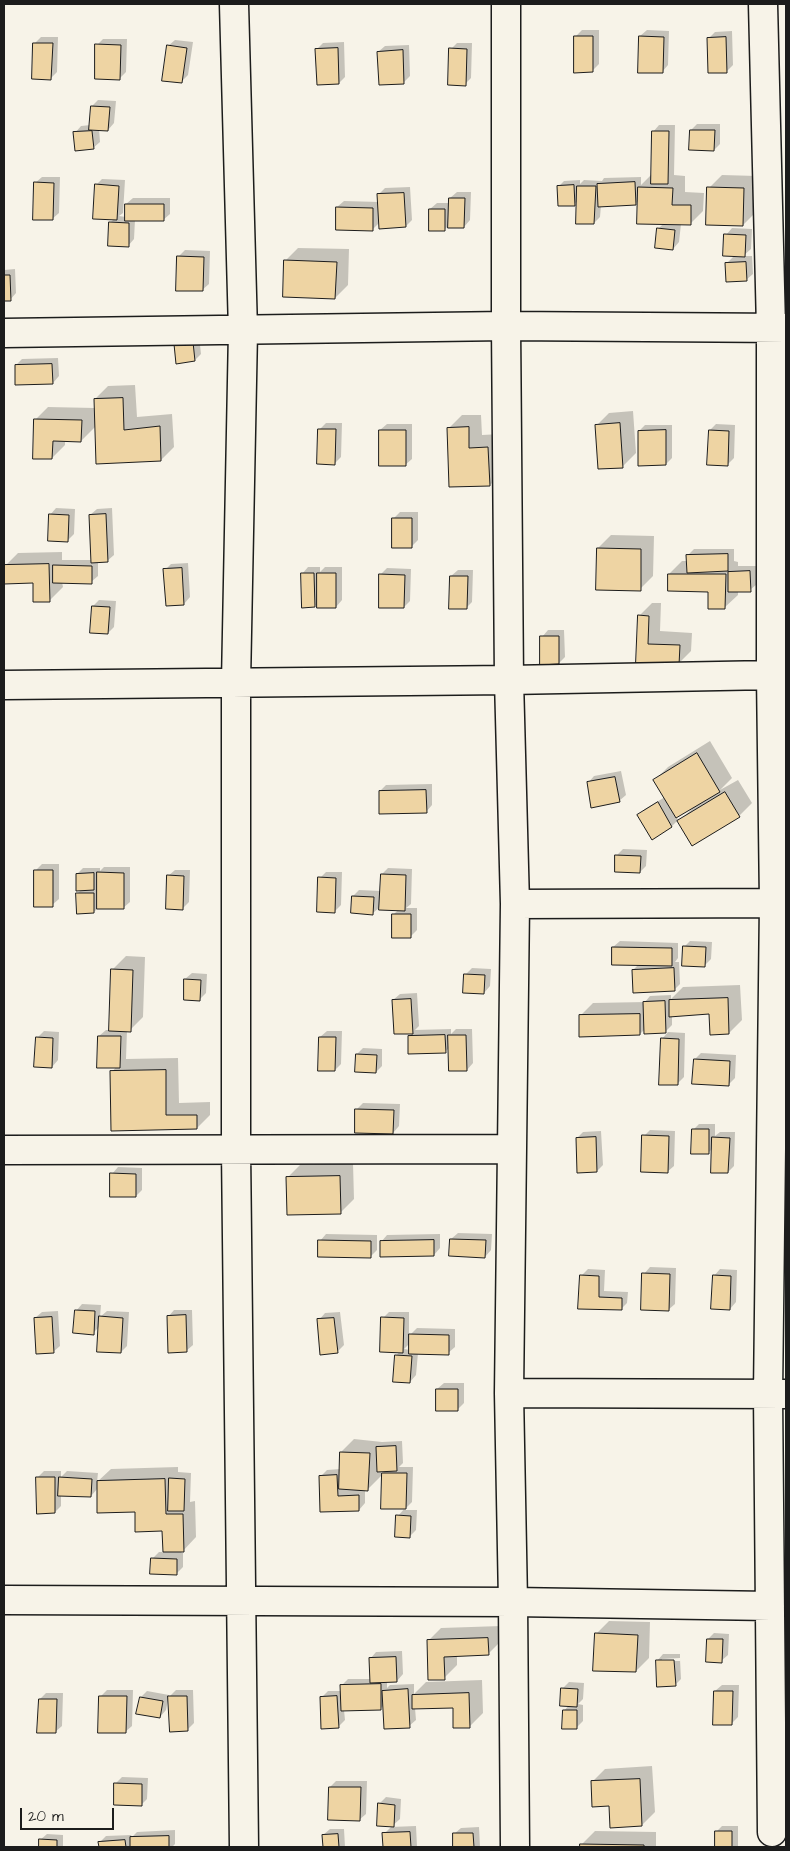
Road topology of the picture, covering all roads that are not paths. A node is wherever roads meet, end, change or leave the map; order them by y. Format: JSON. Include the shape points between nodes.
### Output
{"nodes":[{"id":1,"x":234,"y":4,"type":"edge"},
{"id":2,"x":506,"y":4,"type":"edge"},
{"id":3,"x":763,"y":4,"type":"edge"},
{"id":4,"x":506,"y":326,"type":"junction"},
{"id":5,"x":778,"y":328,"type":"edge"},
{"id":6,"x":243,"y":331,"type":"junction"},
{"id":7,"x":4,"y":333,"type":"edge"},
{"id":8,"x":771,"y":675,"type":"junction"},
{"id":9,"x":509,"y":680,"type":"junction"},
{"id":10,"x":236,"y":682,"type":"junction"},
{"id":11,"x":4,"y":684,"type":"edge"},
{"id":12,"x":780,"y":903,"type":"edge"},
{"id":13,"x":515,"y":904,"type":"junction"},
{"id":14,"x":511,"y":1148,"type":"junction"},
{"id":15,"x":4,"y":1150,"type":"edge"},
{"id":16,"x":236,"y":1150,"type":"junction"},
{"id":17,"x":509,"y":1394,"type":"junction"},
{"id":18,"x":777,"y":1394,"type":"edge"},
{"id":19,"x":4,"y":1600,"type":"edge"},
{"id":20,"x":241,"y":1602,"type":"junction"},
{"id":21,"x":513,"y":1602,"type":"junction"},
{"id":22,"x":770,"y":1606,"type":"junction"},
{"id":23,"x":772,"y":1832,"type":"dead end"},
{"id":24,"x":244,"y":1847,"type":"edge"},
{"id":25,"x":515,"y":1847,"type":"edge"}],
"edges":[{"from":1,"to":6,"type":"street"},
{"from":2,"to":4,"type":"street"},
{"from":3,"to":5,"type":"street"},
{"from":4,"to":5,"type":"street"},
{"from":4,"to":6,"type":"street"},
{"from":4,"to":9,"type":"street"},
{"from":5,"to":8,"type":"street"},
{"from":6,"to":7,"type":"street"},
{"from":6,"to":10,"type":"street"},
{"from":8,"to":9,"type":"street"},
{"from":8,"to":12,"type":"street"},
{"from":9,"to":10,"type":"street"},
{"from":9,"to":13,"type":"street"},
{"from":10,"to":11,"type":"street"},
{"from":10,"to":16,"type":"street"},
{"from":12,"to":13,"type":"street"},
{"from":12,"to":18,"type":"street"},
{"from":13,"to":14,"type":"street"},
{"from":14,"to":16,"type":"street"},
{"from":14,"to":17,"type":"street"},
{"from":15,"to":16,"type":"street"},
{"from":16,"to":20,"type":"street"},
{"from":17,"to":18,"type":"street"},
{"from":17,"to":21,"type":"street"},
{"from":18,"to":22,"type":"street"},
{"from":19,"to":20,"type":"street"},
{"from":20,"to":21,"type":"street"},
{"from":20,"to":24,"type":"street"},
{"from":21,"to":22,"type":"street"},
{"from":21,"to":25,"type":"street"},
{"from":22,"to":23,"type":"street"}]}
